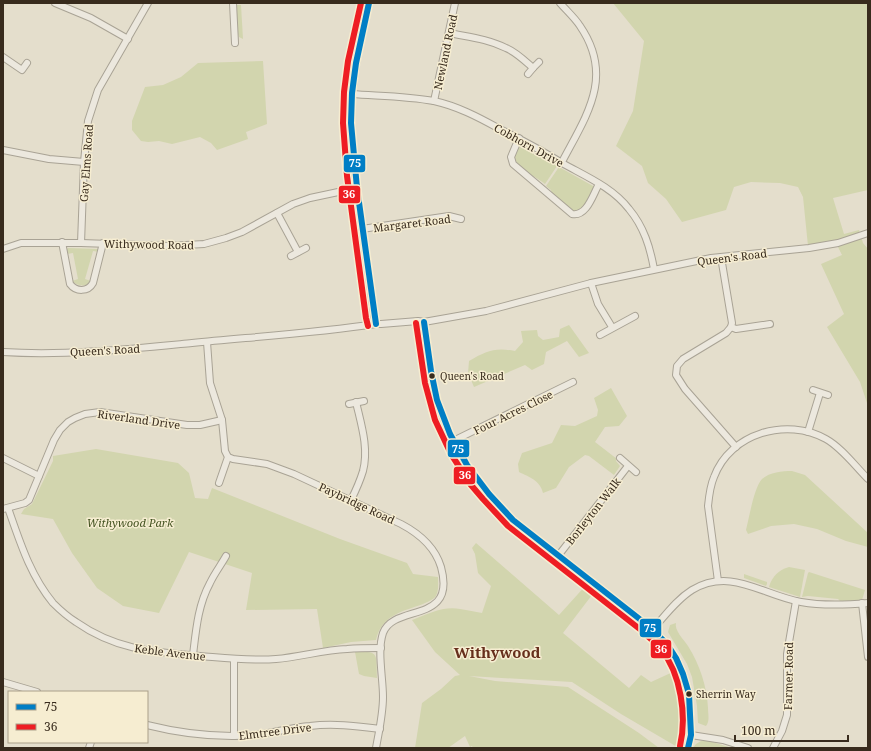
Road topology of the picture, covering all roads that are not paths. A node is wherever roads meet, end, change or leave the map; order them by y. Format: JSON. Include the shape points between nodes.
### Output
{"nodes":[{"id":1,"x":55,"y":3,"type":"edge"},
{"id":2,"x":148,"y":3,"type":"edge"},
{"id":3,"x":233,"y":3,"type":"edge"},
{"id":4,"x":369,"y":3,"type":"edge"},
{"id":5,"x":455,"y":3,"type":"edge"},
{"id":6,"x":560,"y":3,"type":"edge"},
{"id":7,"x":449,"y":33,"type":"junction"},
{"id":8,"x":128,"y":39,"type":"junction"},
{"id":9,"x":235,"y":43,"type":"dead end"},
{"id":10,"x":3,"y":57,"type":"edge"},
{"id":11,"x":539,"y":62,"type":"dead end"},
{"id":12,"x":27,"y":63,"type":"dead end"},
{"id":13,"x":533,"y":68,"type":"junction"},
{"id":14,"x":528,"y":74,"type":"dead end"},
{"id":15,"x":352,"y":94,"type":"junction"},
{"id":16,"x":434,"y":101,"type":"junction"},
{"id":17,"x":519,"y":138,"type":"junction"},
{"id":18,"x":3,"y":150,"type":"edge"},
{"id":19,"x":84,"y":162,"type":"junction"},
{"id":20,"x":562,"y":162,"type":"junction"},
{"id":21,"x":599,"y":184,"type":"junction"},
{"id":22,"x":357,"y":188,"type":"junction"},
{"id":23,"x":277,"y":213,"type":"junction"},
{"id":24,"x":461,"y":218,"type":"dead end"},
{"id":25,"x":362,"y":229,"type":"junction"},
{"id":26,"x":868,"y":233,"type":"edge"},
{"id":27,"x":62,"y":242,"type":"junction"},
{"id":28,"x":81,"y":242,"type":"junction"},
{"id":29,"x":104,"y":244,"type":"junction"},
{"id":30,"x":306,"y":248,"type":"dead end"},
{"id":31,"x":3,"y":249,"type":"edge"},
{"id":32,"x":298,"y":252,"type":"junction"},
{"id":33,"x":291,"y":256,"type":"dead end"},
{"id":34,"x":721,"y":257,"type":"junction"},
{"id":35,"x":654,"y":269,"type":"junction"},
{"id":36,"x":591,"y":283,"type":"junction"},
{"id":37,"x":635,"y":316,"type":"dead end"},
{"id":38,"x":424,"y":322,"type":"junction"},
{"id":39,"x":376,"y":324,"type":"junction"},
{"id":40,"x":770,"y":324,"type":"dead end"},
{"id":41,"x":612,"y":327,"type":"junction"},
{"id":42,"x":731,"y":327,"type":"junction"},
{"id":43,"x":600,"y":335,"type":"dead end"},
{"id":44,"x":207,"y":342,"type":"junction"},
{"id":45,"x":3,"y":352,"type":"edge"},
{"id":46,"x":573,"y":382,"type":"dead end"},
{"id":47,"x":813,"y":390,"type":"dead end"},
{"id":48,"x":820,"y":393,"type":"junction"},
{"id":49,"x":828,"y":394,"type":"dead end"},
{"id":50,"x":364,"y":401,"type":"dead end"},
{"id":51,"x":356,"y":402,"type":"junction"},
{"id":52,"x":349,"y":404,"type":"dead end"},
{"id":53,"x":222,"y":420,"type":"junction"},
{"id":54,"x":808,"y":432,"type":"junction"},
{"id":55,"x":453,"y":441,"type":"junction"},
{"id":56,"x":736,"y":447,"type":"junction"},
{"id":57,"x":228,"y":457,"type":"junction"},
{"id":58,"x":3,"y":458,"type":"edge"},
{"id":59,"x":620,"y":458,"type":"dead end"},
{"id":60,"x":628,"y":466,"type":"junction"},
{"id":61,"x":636,"y":472,"type":"dead end"},
{"id":62,"x":39,"y":476,"type":"junction"},
{"id":63,"x":868,"y":479,"type":"edge"},
{"id":64,"x":219,"y":483,"type":"dead end"},
{"id":65,"x":351,"y":500,"type":"junction"},
{"id":66,"x":6,"y":509,"type":"edge"},
{"id":67,"x":226,"y":556,"type":"dead end"},
{"id":68,"x":558,"y":556,"type":"junction"},
{"id":69,"x":718,"y":581,"type":"junction"},
{"id":70,"x":796,"y":601,"type":"junction"},
{"id":71,"x":865,"y":603,"type":"edge"},
{"id":72,"x":653,"y":629,"type":"junction"},
{"id":73,"x":381,"y":648,"type":"junction"},
{"id":74,"x":193,"y":655,"type":"junction"},
{"id":75,"x":868,"y":657,"type":"edge"},
{"id":76,"x":234,"y":659,"type":"junction"},
{"id":77,"x":3,"y":682,"type":"edge"},
{"id":78,"x":34,"y":691,"type":"edge"},
{"id":79,"x":148,"y":725,"type":"edge"},
{"id":80,"x":380,"y":729,"type":"junction"},
{"id":81,"x":691,"y":735,"type":"junction"},
{"id":82,"x":234,"y":736,"type":"junction"},
{"id":83,"x":376,"y":748,"type":"edge"},
{"id":84,"x":688,"y":748,"type":"edge"},
{"id":85,"x":748,"y":748,"type":"edge"},
{"id":86,"x":773,"y":748,"type":"edge"}],
"edges":[{"from":1,"to":8,"type":"street","via":[[91,18]]},
{"from":2,"to":8,"type":"street","name":"Gay Elms Road"},
{"from":3,"to":9,"type":"street"},
{"from":4,"to":15,"type":"street","via":[[359,42]]},
{"from":5,"to":7,"type":"street","name":"Newland Road"},
{"from":6,"to":20,"type":"street","via":[[580,25],[588,40],[596,77],[594,97],[589,111]]},
{"from":7,"to":13,"type":"street","via":[[507,48]]},
{"from":7,"to":16,"type":"street","name":"Newland Road"},
{"from":8,"to":19,"type":"street","name":"Gay Elms Road","via":[[98,90],[87,126]]},
{"from":10,"to":12,"type":"street","via":[[20,73]]},
{"from":11,"to":13,"type":"street"},
{"from":13,"to":14,"type":"street"},
{"from":15,"to":16,"type":"street","name":"Cobhorn Drive"},
{"from":15,"to":22,"type":"street","via":[[352,152]]},
{"from":16,"to":17,"type":"street","name":"Cobhorn Drive","via":[[470,113]]},
{"from":17,"to":20,"type":"street","name":"Cobhorn Drive"},
{"from":17,"to":21,"type":"street","via":[[511,157],[513,164],[572,214],[584,211]]},
{"from":18,"to":19,"type":"street","via":[[48,159]]},
{"from":19,"to":28,"type":"street","name":"Gay Elms Road"},
{"from":20,"to":21,"type":"street","name":"Cobhorn Drive"},
{"from":21,"to":35,"type":"street","name":"Cobhorn Drive","via":[[617,195],[637,219],[650,246]]},
{"from":22,"to":23,"type":"street","name":"Withywood Road","via":[[310,198]]},
{"from":22,"to":25,"type":"street"},
{"from":23,"to":29,"type":"street","name":"Withywood Road","via":[[242,232],[204,244]]},
{"from":23,"to":32,"type":"street"},
{"from":24,"to":25,"type":"street","name":"Margaret Road","via":[[448,216]]},
{"from":25,"to":39,"type":"street"},
{"from":26,"to":34,"type":"street","name":"Queen's Road","via":[[838,243],[809,248]]},
{"from":27,"to":28,"type":"street","name":"Withywood Road"},
{"from":27,"to":29,"type":"street","via":[[70,284],[84,290],[93,283]]},
{"from":27,"to":31,"type":"street","name":"Withywood Road","via":[[21,243]]},
{"from":28,"to":29,"type":"street","name":"Withywood Road"},
{"from":30,"to":32,"type":"street"},
{"from":32,"to":33,"type":"street"},
{"from":34,"to":35,"type":"street","name":"Queen's Road"},
{"from":34,"to":42,"type":"street"},
{"from":35,"to":36,"type":"street","name":"Queen's Road"},
{"from":36,"to":38,"type":"street","name":"Queen's Road","via":[[486,311]]},
{"from":36,"to":41,"type":"street","via":[[598,304]]},
{"from":37,"to":41,"type":"street"},
{"from":38,"to":39,"type":"street","name":"Queen's Road"},
{"from":38,"to":55,"type":"street","via":[[437,401]]},
{"from":39,"to":44,"type":"street","name":"Queen's Road"},
{"from":40,"to":42,"type":"street","via":[[736,329]]},
{"from":41,"to":43,"type":"street"},
{"from":42,"to":56,"type":"street","via":[[726,333],[683,359],[677,366],[676,376]]},
{"from":44,"to":45,"type":"street","name":"Queen's Road","via":[[71,352]]},
{"from":44,"to":53,"type":"street","via":[[210,383]]},
{"from":46,"to":55,"type":"street","name":"Four Acres Close"},
{"from":47,"to":48,"type":"street"},
{"from":48,"to":49,"type":"street"},
{"from":48,"to":54,"type":"street"},
{"from":50,"to":51,"type":"street"},
{"from":51,"to":52,"type":"street"},
{"from":51,"to":65,"type":"street","via":[[364,435],[365,458],[360,480]]},
{"from":53,"to":57,"type":"street","via":[[225,451]]},
{"from":53,"to":62,"type":"street","name":"Riverland Drive","via":[[187,425],[100,412],[85,414],[68,422],[60,430]]},
{"from":54,"to":56,"type":"street","via":[[791,429],[768,431]]},
{"from":54,"to":63,"type":"street","via":[[827,439]]},
{"from":55,"to":68,"type":"street","via":[[470,470],[496,503]]},
{"from":56,"to":69,"type":"street","via":[[718,467],[709,495],[708,506]]},
{"from":57,"to":64,"type":"street"},
{"from":57,"to":65,"type":"street","name":"Paybridge Road","via":[[267,464]]},
{"from":58,"to":62,"type":"street"},
{"from":59,"to":60,"type":"street","name":"Borleyton Walk"},
{"from":60,"to":61,"type":"street","name":"Borleyton Walk"},
{"from":60,"to":68,"type":"street","name":"Borleyton Walk"},
{"from":62,"to":66,"type":"street","name":"Riverland Drive","via":[[29,500]]},
{"from":65,"to":73,"type":"street","name":"Paybridge Road","via":[[413,530],[424,539],[438,557],[444,584],[442,594],[433,606],[387,626],[382,635]]},
{"from":66,"to":74,"type":"street","name":"Keble Avenue","via":[[24,556],[34,574],[54,604],[68,617],[97,635],[120,645],[139,650]]},
{"from":67,"to":74,"type":"street","via":[[210,583],[200,609]]},
{"from":68,"to":72,"type":"street"},
{"from":69,"to":70,"type":"street","via":[[740,582]]},
{"from":69,"to":72,"type":"street","via":[[702,585],[686,594]]},
{"from":70,"to":71,"type":"street","via":[[836,605]]},
{"from":70,"to":86,"type":"street","name":"Farmer Road","via":[[787,654],[787,715]]},
{"from":71,"to":75,"type":"street"},
{"from":72,"to":81,"type":"street","via":[[667,644],[683,674],[689,694]]},
{"from":73,"to":76,"type":"street","name":"Keble Avenue","via":[[346,649],[275,659]]},
{"from":73,"to":80,"type":"street","via":[[383,697]]},
{"from":74,"to":76,"type":"street","name":"Keble Avenue"},
{"from":76,"to":82,"type":"street"},
{"from":77,"to":78,"type":"street"},
{"from":79,"to":82,"type":"street","name":"Elmtree Drive","via":[[196,735]]},
{"from":80,"to":82,"type":"street","name":"Elmtree Drive","via":[[324,725]]},
{"from":80,"to":83,"type":"street"},
{"from":81,"to":84,"type":"street"},
{"from":81,"to":85,"type":"street","via":[[723,740]]}]}
